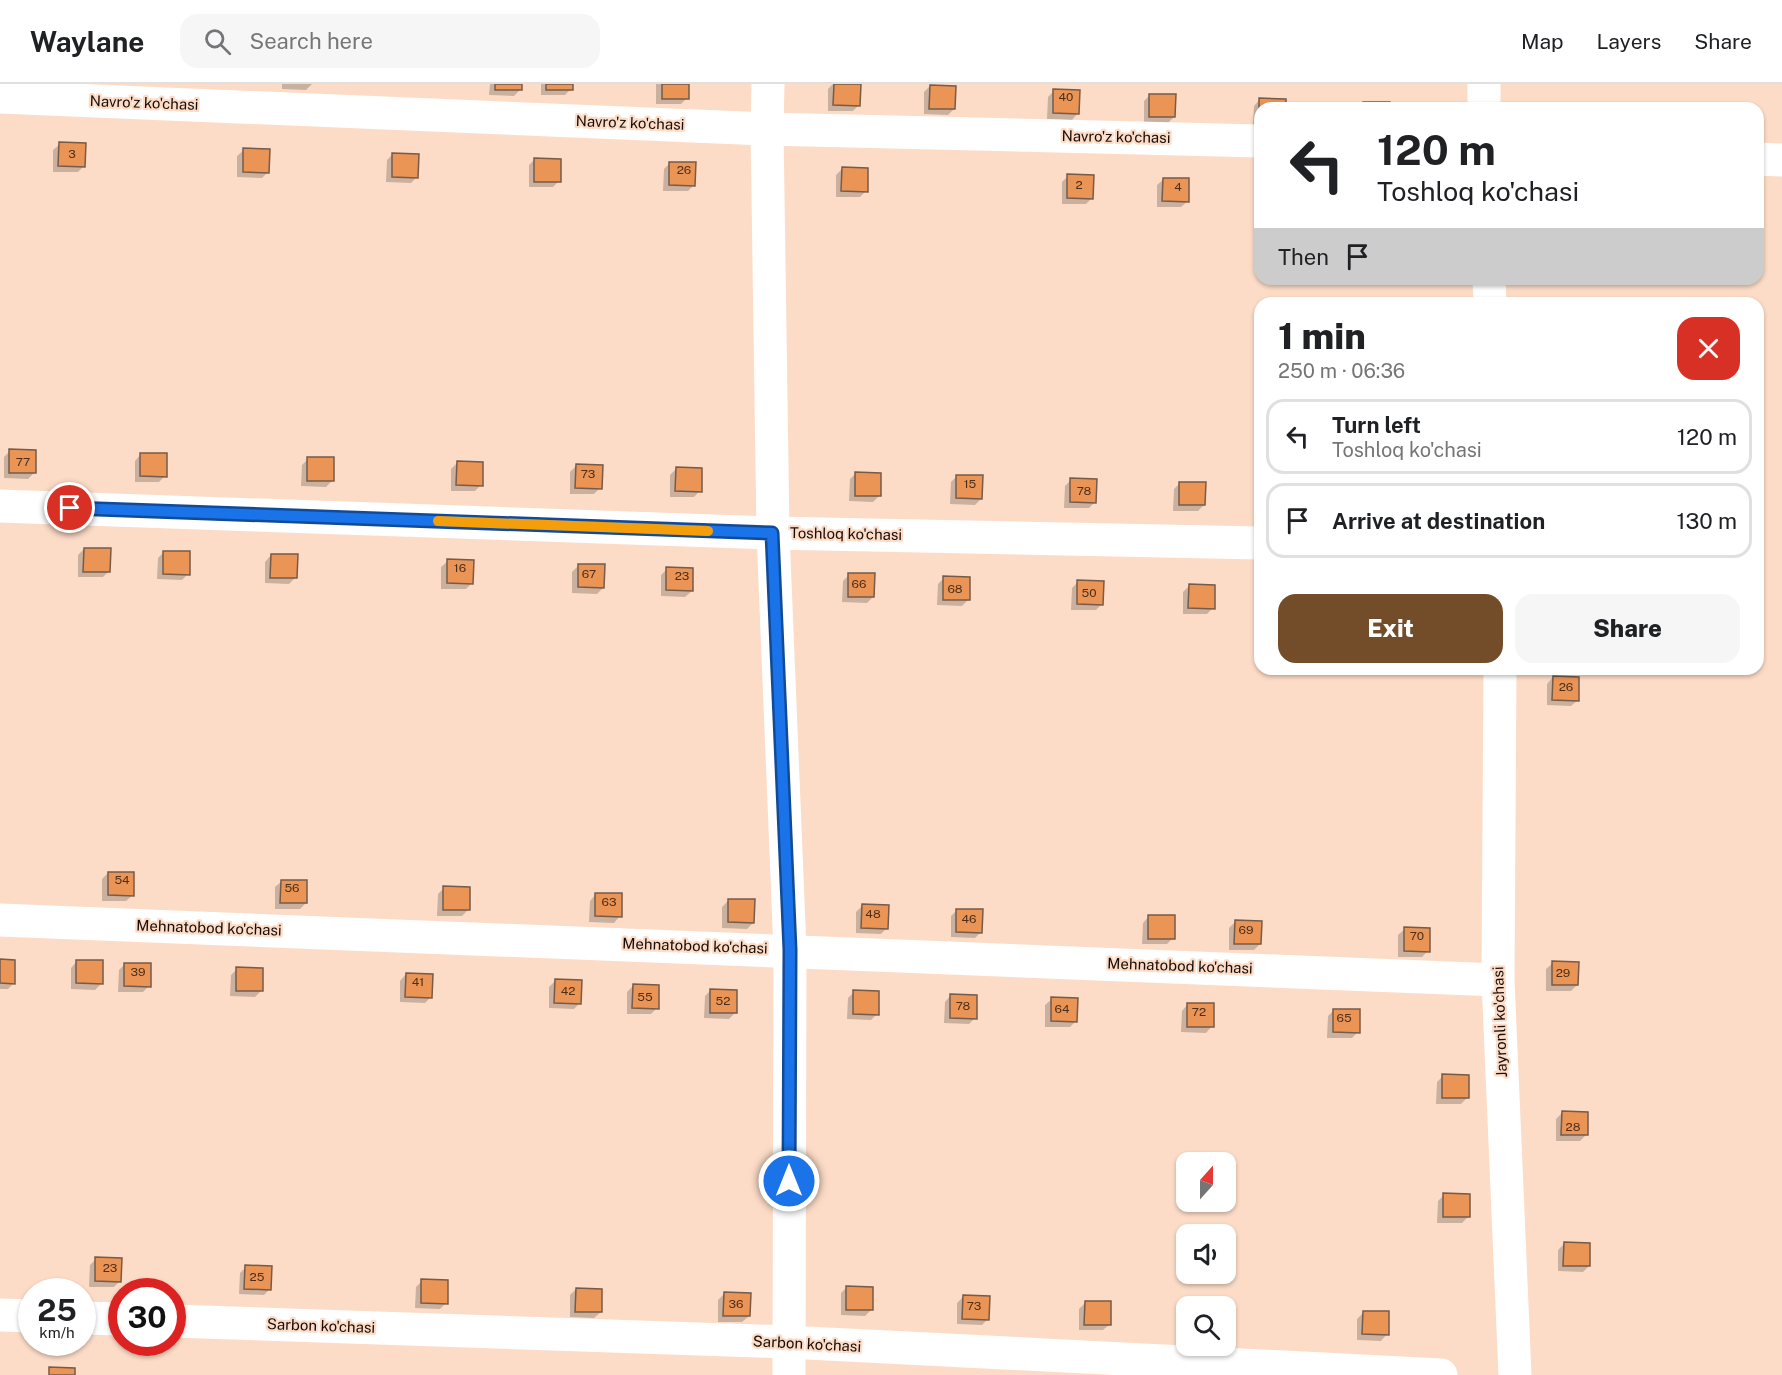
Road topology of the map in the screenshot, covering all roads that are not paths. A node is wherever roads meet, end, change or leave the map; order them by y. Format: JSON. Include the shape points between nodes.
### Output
{"nodes":[{"id":1,"x":768,"y":84,"type":"edge"},
{"id":2,"x":1484,"y":84,"type":"edge"},
{"id":3,"x":0,"y":97,"type":"edge"},
{"id":4,"x":1484,"y":102,"type":"edge"},
{"id":5,"x":766,"y":129,"type":"junction"},
{"id":6,"x":1254,"y":141,"type":"edge"},
{"id":7,"x":1764,"y":159,"type":"edge"},
{"id":8,"x":1782,"y":160,"type":"edge"},
{"id":9,"x":0,"y":506,"type":"edge"},
{"id":10,"x":772,"y":533,"type":"junction"},
{"id":11,"x":1254,"y":543,"type":"edge"},
{"id":12,"x":1500,"y":675,"type":"edge"},
{"id":13,"x":0,"y":920,"type":"edge"},
{"id":14,"x":790,"y":950,"type":"junction"},
{"id":15,"x":1498,"y":980,"type":"junction"},
{"id":16,"x":0,"y":1315,"type":"edge"},
{"id":17,"x":18,"y":1316,"type":"edge"},
{"id":18,"x":186,"y":1321,"type":"edge"},
{"id":19,"x":788,"y":1342,"type":"junction"},
{"id":20,"x":789,"y":1375,"type":"edge"},
{"id":21,"x":1441,"y":1375,"type":"edge"},
{"id":22,"x":1515,"y":1375,"type":"edge"}],
"edges":[{"from":1,"to":5,"type":"street"},
{"from":2,"to":4,"type":"street"},
{"from":3,"to":5,"type":"street","name":"Navro'z ko'chasi"},
{"from":5,"to":6,"type":"street","name":"Navro'z ko'chasi"},
{"from":5,"to":10,"type":"street"},
{"from":7,"to":8,"type":"street"},
{"from":9,"to":10,"type":"street","name":"Toshloq ko'chasi"},
{"from":10,"to":11,"type":"street","name":"Toshloq ko'chasi"},
{"from":10,"to":14,"type":"street"},
{"from":12,"to":15,"type":"street","name":"Jayronli ko'chasi"},
{"from":13,"to":14,"type":"street","name":"Mehnatobod ko'chasi"},
{"from":14,"to":15,"type":"street","name":"Mehnatobod ko'chasi"},
{"from":14,"to":19,"type":"street"},
{"from":15,"to":22,"type":"street","name":"Jayronli ko'chasi"},
{"from":16,"to":17,"type":"street"},
{"from":18,"to":19,"type":"street","name":"Sarbon ko'chasi"},
{"from":19,"to":20,"type":"street"},
{"from":19,"to":21,"type":"street","name":"Sarbon ko'chasi"}]}
